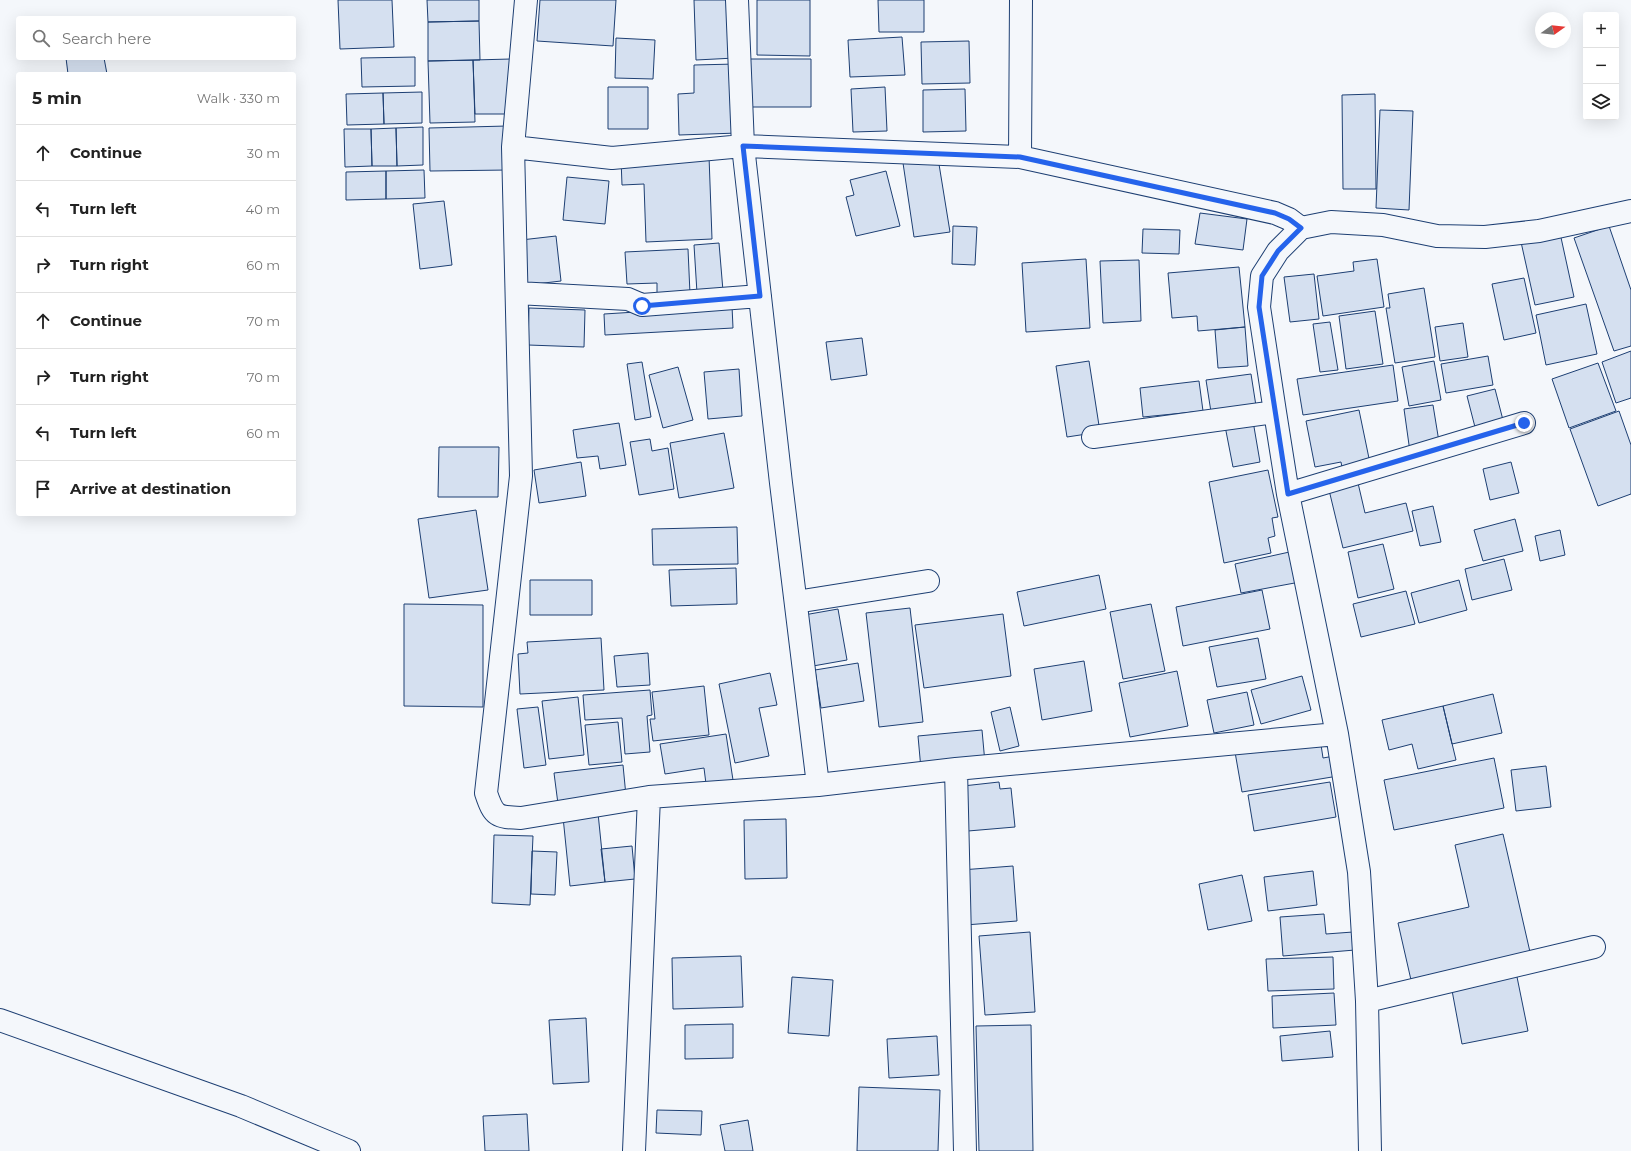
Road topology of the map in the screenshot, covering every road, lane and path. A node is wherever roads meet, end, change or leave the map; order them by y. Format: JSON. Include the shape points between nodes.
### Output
{"nodes":[{"id":1,"x":526,"y":0,"type":"edge"},
{"id":2,"x":737,"y":0,"type":"edge"},
{"id":3,"x":1021,"y":0,"type":"edge"},
{"id":4,"x":743,"y":146,"type":"junction"},
{"id":5,"x":513,"y":147,"type":"junction"},
{"id":6,"x":1020,"y":157,"type":"junction"},
{"id":7,"x":1631,"y":211,"type":"edge"},
{"id":8,"x":1301,"y":228,"type":"junction"},
{"id":9,"x":517,"y":293,"type":"junction"},
{"id":10,"x":760,"y":296,"type":"junction"},
{"id":11,"x":1275,"y":412,"type":"junction"},
{"id":12,"x":1524,"y":423,"type":"dead end"},
{"id":13,"x":1092,"y":437,"type":"dead end"},
{"id":14,"x":1288,"y":494,"type":"junction"},
{"id":15,"x":928,"y":581,"type":"dead end"},
{"id":16,"x":796,"y":602,"type":"junction"},
{"id":17,"x":1337,"y":734,"type":"junction"},
{"id":18,"x":956,"y":769,"type":"junction"},
{"id":19,"x":818,"y":785,"type":"junction"},
{"id":20,"x":649,"y":797,"type":"junction"},
{"id":21,"x":1594,"y":947,"type":"dead end"},
{"id":22,"x":1367,"y":1001,"type":"junction"},
{"id":23,"x":0,"y":1020,"type":"edge"},
{"id":24,"x":349,"y":1151,"type":"edge"},
{"id":25,"x":634,"y":1151,"type":"edge"},
{"id":26,"x":965,"y":1151,"type":"edge"},
{"id":27,"x":1370,"y":1151,"type":"edge"}],
"edges":[{"from":1,"to":5,"type":"street"},
{"from":2,"to":4,"type":"street"},
{"from":3,"to":6,"type":"street"},
{"from":4,"to":5,"type":"street","via":[[612,158]]},
{"from":4,"to":6,"type":"street"},
{"from":4,"to":10,"type":"street"},
{"from":5,"to":9,"type":"street"},
{"from":6,"to":8,"type":"street","via":[[1275,213]]},
{"from":7,"to":8,"type":"street","via":[[1539,231],[1485,237],[1437,236],[1383,225],[1331,222]]},
{"from":8,"to":11,"type":"street","via":[[1278,251],[1262,276],[1259,307]]},
{"from":9,"to":10,"type":"street","via":[[628,299],[642,306]]},
{"from":9,"to":20,"type":"street","via":[[521,476],[486,793],[492,810],[502,817],[521,818]]},
{"from":10,"to":16,"type":"street"},
{"from":11,"to":13,"type":"street"},
{"from":11,"to":14,"type":"street"},
{"from":12,"to":14,"type":"street"},
{"from":14,"to":17,"type":"street"},
{"from":15,"to":16,"type":"street"},
{"from":16,"to":19,"type":"street"},
{"from":17,"to":18,"type":"street"},
{"from":17,"to":22,"type":"street","via":[[1359,872]]},
{"from":18,"to":19,"type":"street"},
{"from":18,"to":26,"type":"street"},
{"from":19,"to":20,"type":"street"},
{"from":20,"to":25,"type":"street"},
{"from":21,"to":22,"type":"street"},
{"from":22,"to":27,"type":"street"},
{"from":23,"to":24,"type":"street","via":[[241,1106]]}]}
